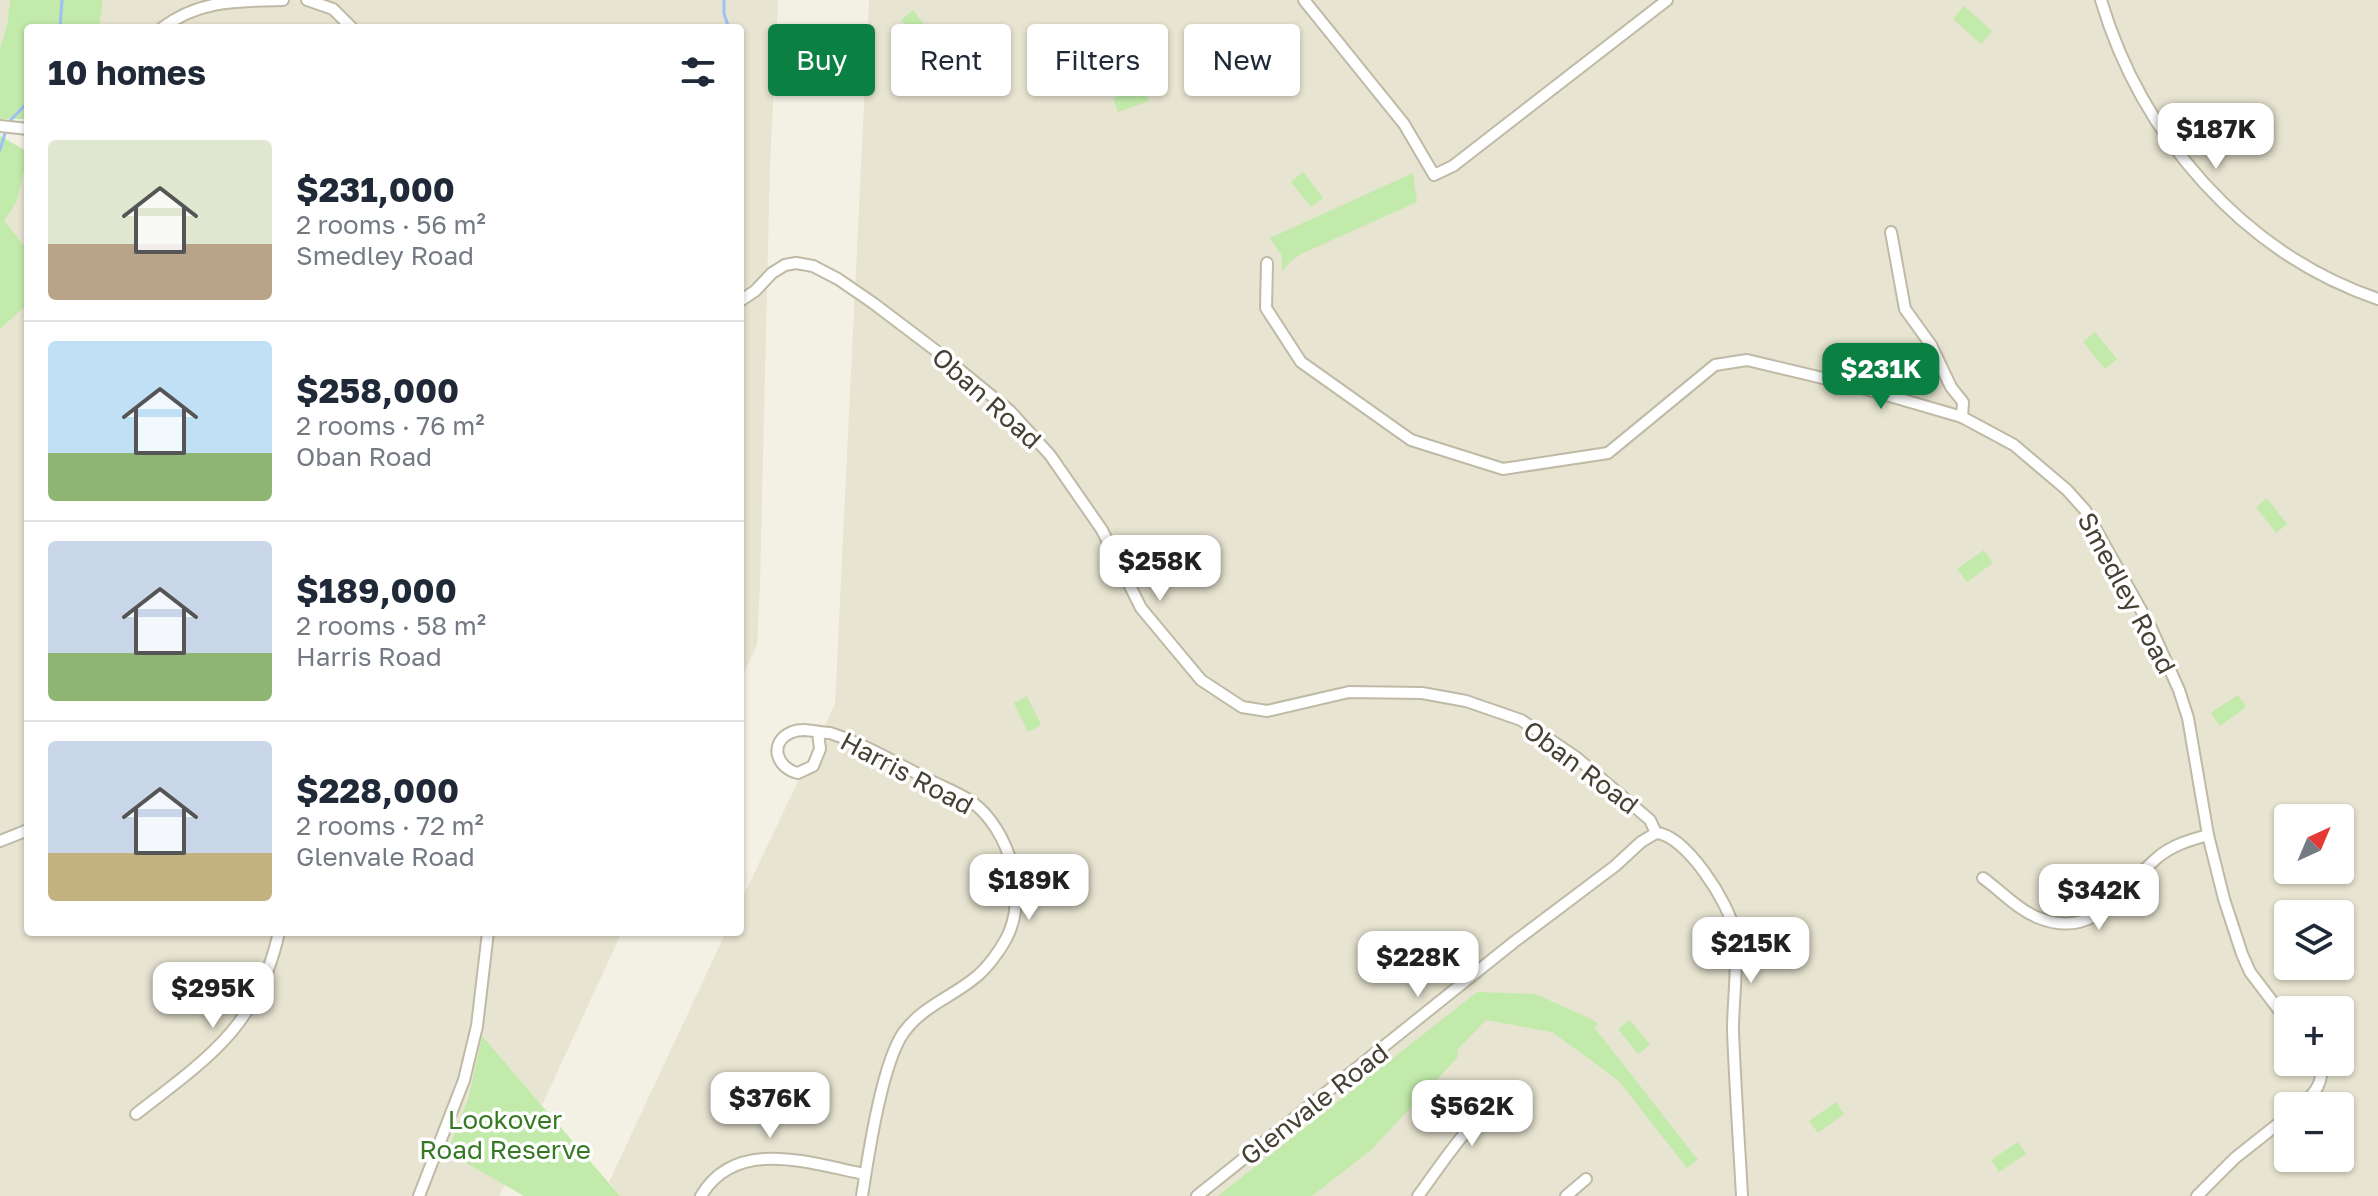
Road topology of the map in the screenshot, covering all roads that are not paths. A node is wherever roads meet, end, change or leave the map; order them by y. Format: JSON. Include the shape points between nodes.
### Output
{"nodes":[{"id":1,"x":283,"y":0,"type":"edge"},
{"id":2,"x":307,"y":0,"type":"edge"},
{"id":3,"x":1304,"y":0,"type":"edge"},
{"id":4,"x":1667,"y":0,"type":"edge"},
{"id":5,"x":2101,"y":0,"type":"edge"},
{"id":6,"x":167,"y":24,"type":"edge"},
{"id":7,"x":348,"y":24,"type":"edge"},
{"id":8,"x":0,"y":126,"type":"edge"},
{"id":9,"x":24,"y":129,"type":"edge"},
{"id":10,"x":1891,"y":232,"type":"dead end"},
{"id":11,"x":1267,"y":263,"type":"dead end"},
{"id":12,"x":744,"y":298,"type":"edge"},
{"id":13,"x":2378,"y":299,"type":"edge"},
{"id":14,"x":1962,"y":417,"type":"junction"},
{"id":15,"x":818,"y":733,"type":"junction"},
{"id":16,"x":24,"y":831,"type":"edge"},
{"id":17,"x":1656,"y":833,"type":"junction"},
{"id":18,"x":2208,"y":835,"type":"junction"},
{"id":19,"x":1,"y":837,"type":"edge"},
{"id":20,"x":1983,"y":878,"type":"dead end"},
{"id":21,"x":278,"y":936,"type":"edge"},
{"id":22,"x":488,"y":936,"type":"edge"},
{"id":23,"x":2274,"y":1004,"type":"edge"},
{"id":24,"x":1516,"y":1089,"type":"dead end"},
{"id":25,"x":136,"y":1114,"type":"dead end"},
{"id":26,"x":2274,"y":1127,"type":"edge"},
{"id":27,"x":865,"y":1174,"type":"junction"},
{"id":28,"x":1586,"y":1179,"type":"dead end"},
{"id":29,"x":419,"y":1196,"type":"edge"},
{"id":30,"x":701,"y":1196,"type":"edge"},
{"id":31,"x":862,"y":1196,"type":"edge"},
{"id":32,"x":1197,"y":1196,"type":"edge"},
{"id":33,"x":1418,"y":1196,"type":"edge"},
{"id":34,"x":1566,"y":1196,"type":"edge"},
{"id":35,"x":1742,"y":1196,"type":"edge"},
{"id":36,"x":2197,"y":1196,"type":"edge"}],
"edges":[{"from":1,"to":6,"type":"street","via":[[204,3]]},
{"from":2,"to":7,"type":"street","via":[[333,9]]},
{"from":3,"to":4,"type":"street","via":[[1404,124],[1434,175],[1453,166]]},
{"from":5,"to":13,"type":"street","via":[[2136,91],[2212,192],[2286,254]]},
{"from":8,"to":9,"type":"street"},
{"from":10,"to":14,"type":"street","via":[[1905,309],[1963,402]]},
{"from":11,"to":14,"type":"street","name":"Smedley Road","via":[[1266,308],[1301,362],[1411,440],[1503,469],[1608,453],[1715,365],[1747,360]]},
{"from":12,"to":17,"type":"street","name":"Oban Road","via":[[785,265],[813,266],[873,303],[1010,411],[1050,455],[1102,530],[1141,608],[1201,680],[1242,707],[1267,711],[1349,692],[1422,693],[1466,701],[1521,720],[1577,758],[1650,820]]},
{"from":14,"to":18,"type":"street","name":"Smedley Road","via":[[2014,445],[2067,490],[2092,522],[2179,690]]},
{"from":15,"to":15,"type":"street","name":"Harris Road","via":[[820,749],[813,766],[798,773],[784,768],[777,747],[784,736],[801,729]]},
{"from":15,"to":27,"type":"street","name":"Harris Road","via":[[840,736],[972,802],[1004,844],[1014,874],[1015,908],[1007,937],[976,977],[925,1009],[903,1033],[890,1059]]},
{"from":16,"to":19,"type":"street"},
{"from":17,"to":32,"type":"street","name":"Glenvale Road"},
{"from":17,"to":35,"type":"street","name":"Oban Road","via":[[1667,835],[1691,856],[1726,907],[1734,931]]},
{"from":18,"to":20,"type":"street","via":[[2158,856],[2111,906],[2081,921],[2036,918]]},
{"from":18,"to":23,"type":"street","name":"Smedley Road","via":[[2242,954]]},
{"from":21,"to":25,"type":"street","via":[[261,988],[238,1026],[208,1058]]},
{"from":22,"to":29,"type":"street","via":[[477,1026],[464,1080]]},
{"from":24,"to":33,"type":"street","via":[[1479,1115]]},
{"from":26,"to":36,"type":"street"},
{"from":27,"to":30,"type":"street","via":[[783,1158],[753,1159],[721,1174]]},
{"from":27,"to":31,"type":"street","name":"Harris Road"},
{"from":28,"to":34,"type":"street"}]}
